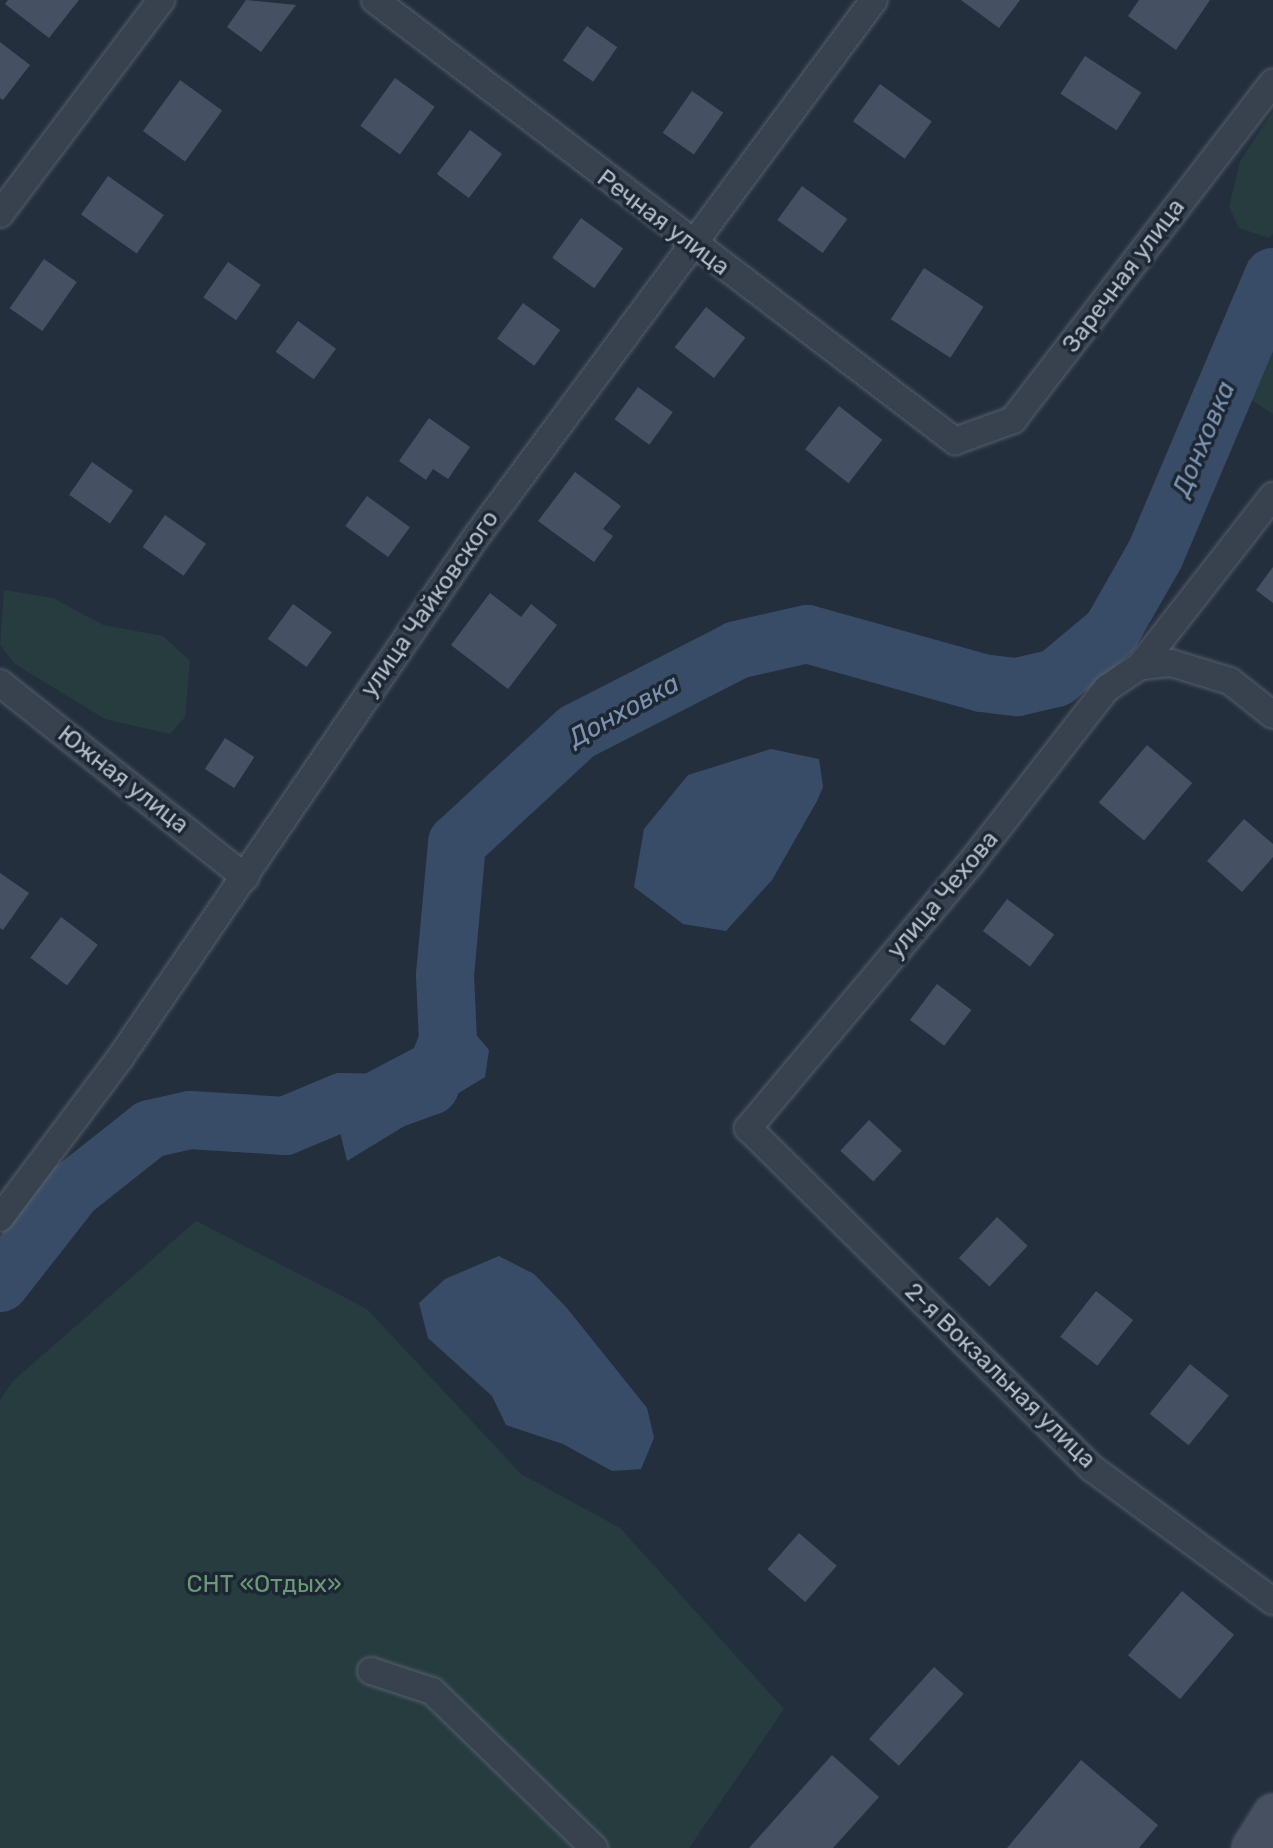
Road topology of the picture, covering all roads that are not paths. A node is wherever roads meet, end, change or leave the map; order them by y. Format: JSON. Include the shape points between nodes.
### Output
{"nodes":[{"id":1,"x":161,"y":0,"type":"edge"},
{"id":2,"x":375,"y":0,"type":"edge"},
{"id":3,"x":874,"y":0,"type":"edge"},
{"id":4,"x":1273,"y":82,"type":"edge"},
{"id":5,"x":0,"y":214,"type":"edge"},
{"id":6,"x":691,"y":245,"type":"junction"},
{"id":7,"x":955,"y":441,"type":"joint"},
{"id":8,"x":1273,"y":496,"type":"edge"},
{"id":9,"x":1140,"y":666,"type":"junction"},
{"id":10,"x":0,"y":683,"type":"edge"},
{"id":11,"x":1273,"y":715,"type":"edge"},
{"id":12,"x":245,"y":877,"type":"junction"},
{"id":13,"x":748,"y":1128,"type":"joint"},
{"id":14,"x":0,"y":1218,"type":"edge"},
{"id":15,"x":1273,"y":1601,"type":"edge"},
{"id":16,"x":371,"y":1671,"type":"dead end"},
{"id":17,"x":1273,"y":1814,"type":"edge"},
{"id":18,"x":594,"y":1848,"type":"edge"},
{"id":19,"x":1252,"y":1848,"type":"edge"}],
"edges":[{"from":1,"to":5,"type":"street"},
{"from":2,"to":6,"type":"street","name":"Речная улица"},
{"from":3,"to":6,"type":"street","name":"улица Чайковского"},
{"from":4,"to":7,"type":"street","name":"Заречная улица","via":[[1013,420]]},
{"from":6,"to":7,"type":"street","name":"Речная улица"},
{"from":6,"to":12,"type":"street","name":"улица Чайковского","via":[[476,537]]},
{"from":8,"to":9,"type":"street","name":"улица Чехова"},
{"from":9,"to":11,"type":"street","via":[[1171,663],[1230,681]]},
{"from":9,"to":13,"type":"street","name":"улица Чехова","via":[[1107,688],[969,865]]},
{"from":10,"to":12,"type":"street","name":"Южная улица"},
{"from":12,"to":14,"type":"street","name":"улица Чайковского"},
{"from":13,"to":15,"type":"street","name":"2-я Вокзальная улица","via":[[1093,1469]]},
{"from":16,"to":18,"type":"street","via":[[432,1691]]},
{"from":17,"to":19,"type":"street"}]}
